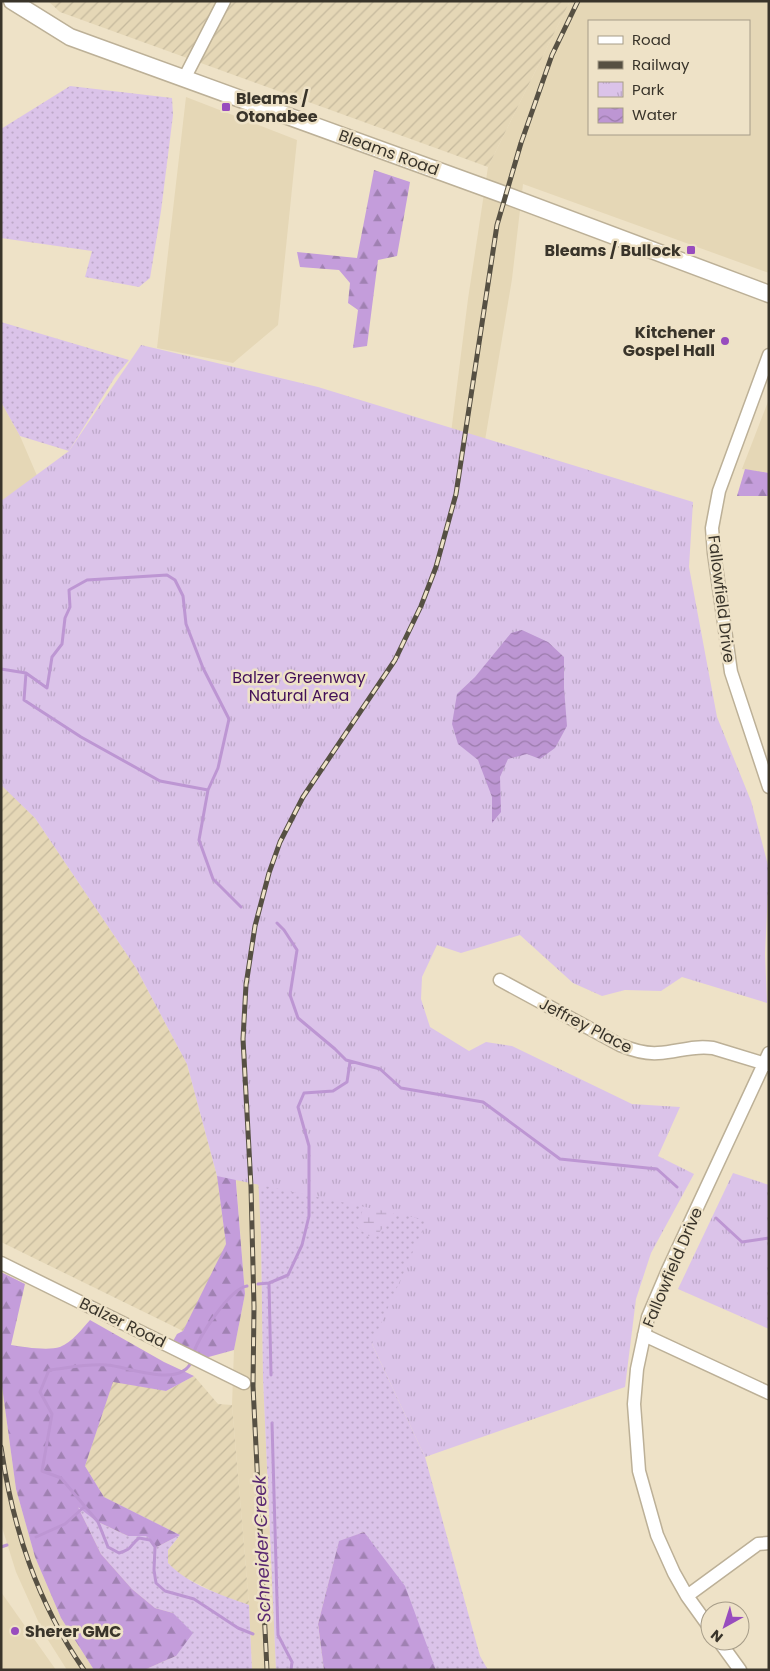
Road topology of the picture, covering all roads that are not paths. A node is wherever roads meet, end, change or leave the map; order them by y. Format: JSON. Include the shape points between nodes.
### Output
{"nodes":[{"id":1,"x":224,"y":1,"type":"edge"},
{"id":2,"x":12,"y":2,"type":"edge"},
{"id":3,"x":184,"y":79,"type":"junction"},
{"id":4,"x":769,"y":294,"type":"edge"},
{"id":5,"x":769,"y":354,"type":"edge"},
{"id":6,"x":769,"y":787,"type":"edge"},
{"id":7,"x":500,"y":980,"type":"dead end"},
{"id":8,"x":767,"y":1061,"type":"edge"},
{"id":9,"x":1,"y":1263,"type":"edge"},
{"id":10,"x":644,"y":1334,"type":"junction"},
{"id":11,"x":244,"y":1383,"type":"dead end"},
{"id":12,"x":769,"y":1393,"type":"edge"},
{"id":13,"x":769,"y":1543,"type":"edge"},
{"id":14,"x":687,"y":1596,"type":"junction"},
{"id":15,"x":700,"y":1614,"type":"edge"},
{"id":16,"x":726,"y":1651,"type":"edge"},
{"id":17,"x":740,"y":1670,"type":"edge"}],
"edges":[{"from":1,"to":3,"type":"street"},
{"from":2,"to":3,"type":"main road","name":"Bleams Road","via":[[70,37]]},
{"from":3,"to":4,"type":"main road","name":"Bleams Road","via":[[496,191]]},
{"from":5,"to":6,"type":"street","name":"Fallowfield Drive","via":[[719,491],[712,528],[731,672]]},
{"from":7,"to":8,"type":"street","name":"Jeffrey Place","via":[[633,1051],[657,1053],[704,1047]]},
{"from":8,"to":10,"type":"street","name":"Fallowfield Drive","via":[[668,1270]]},
{"from":9,"to":11,"type":"street","name":"Balzer Road"},
{"from":10,"to":12,"type":"street"},
{"from":10,"to":14,"type":"street","name":"Fallowfield Drive","via":[[634,1404],[639,1471],[657,1535]]},
{"from":13,"to":14,"type":"street","via":[[758,1544]]},
{"from":14,"to":15,"type":"street","name":"Fallowfield Drive"},
{"from":16,"to":17,"type":"street"}]}
